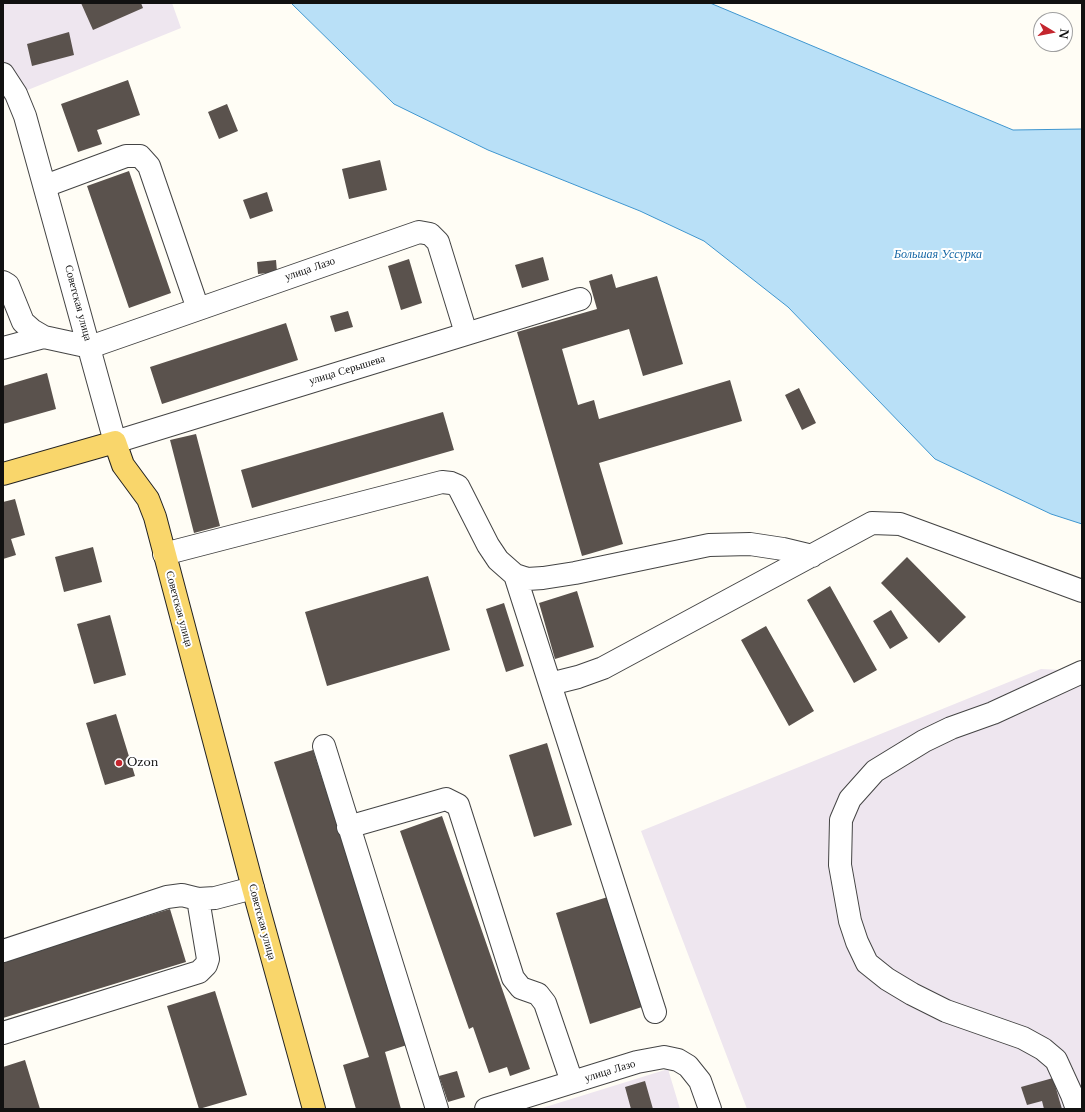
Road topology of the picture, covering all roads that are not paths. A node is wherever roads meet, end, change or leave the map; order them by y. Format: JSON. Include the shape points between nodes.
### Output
{"nodes":[{"id":1,"x":3,"y":74,"type":"edge"},
{"id":2,"x":45,"y":186,"type":"junction"},
{"id":3,"x":3,"y":282,"type":"edge"},
{"id":4,"x":580,"y":299,"type":"dead end"},
{"id":5,"x":198,"y":309,"type":"junction"},
{"id":6,"x":466,"y":333,"type":"junction"},
{"id":7,"x":44,"y":337,"type":"junction"},
{"id":8,"x":90,"y":347,"type":"junction"},
{"id":9,"x":3,"y":348,"type":"edge"},
{"id":10,"x":115,"y":442,"type":"junction"},
{"id":11,"x":3,"y":474,"type":"edge"},
{"id":12,"x":164,"y":554,"type":"junction"},
{"id":13,"x":812,"y":556,"type":"junction"},
{"id":14,"x":515,"y":575,"type":"junction"},
{"id":15,"x":1082,"y":591,"type":"edge"},
{"id":16,"x":1082,"y":672,"type":"edge"},
{"id":17,"x":550,"y":684,"type":"junction"},
{"id":18,"x":324,"y":746,"type":"dead end"},
{"id":19,"x":348,"y":827,"type":"junction"},
{"id":20,"x":253,"y":888,"type":"junction"},
{"id":21,"x":198,"y":899,"type":"junction"},
{"id":22,"x":3,"y":951,"type":"edge"},
{"id":23,"x":655,"y":1012,"type":"dead end"},
{"id":24,"x":3,"y":1033,"type":"edge"},
{"id":25,"x":572,"y":1082,"type":"junction"},
{"id":26,"x":314,"y":1109,"type":"edge"},
{"id":27,"x":437,"y":1109,"type":"edge"},
{"id":28,"x":486,"y":1109,"type":"edge"},
{"id":29,"x":710,"y":1109,"type":"edge"},
{"id":30,"x":1077,"y":1109,"type":"edge"}],
"edges":[{"from":1,"to":2,"type":"street","name":"Советская улица","via":[[16,94],[25,116]]},
{"from":2,"to":5,"type":"street","via":[[126,156],[140,156],[149,166]]},
{"from":2,"to":8,"type":"street","name":"Советская улица"},
{"from":3,"to":7,"type":"street","via":[[8,285],[24,322]]},
{"from":4,"to":6,"type":"street","name":"улица Серышева"},
{"from":5,"to":6,"type":"street","name":"улица Лазо","via":[[419,232],[430,234],[438,242]]},
{"from":5,"to":8,"type":"street","name":"улица Лазо"},
{"from":6,"to":10,"type":"street","name":"улица Серышева"},
{"from":7,"to":8,"type":"street"},
{"from":7,"to":9,"type":"street"},
{"from":8,"to":10,"type":"street","name":"Советская улица"},
{"from":10,"to":11,"type":"main road"},
{"from":10,"to":12,"type":"main road","name":"Советская улица","via":[[123,465],[148,499]]},
{"from":12,"to":14,"type":"street","via":[[442,482],[451,482],[458,486],[488,546],[498,560]]},
{"from":12,"to":20,"type":"main road","name":"Советская улица"},
{"from":13,"to":14,"type":"street","via":[[750,544],[709,545],[609,567],[543,578],[527,579]]},
{"from":13,"to":15,"type":"street","via":[[872,523],[900,524]]},
{"from":13,"to":17,"type":"street","via":[[603,668]]},
{"from":14,"to":17,"type":"street"},
{"from":16,"to":30,"type":"street","via":[[993,713],[944,731],[875,771],[850,799],[841,820],[840,864],[850,921],[867,963],[887,979],[946,1011],[1023,1038],[1043,1049],[1056,1060]]},
{"from":17,"to":23,"type":"street"},
{"from":18,"to":19,"type":"street"},
{"from":19,"to":25,"type":"street","via":[[446,799],[458,805],[513,978],[521,988],[538,994],[545,1003]]},
{"from":19,"to":27,"type":"street"},
{"from":20,"to":21,"type":"street","via":[[215,898]]},
{"from":20,"to":26,"type":"main road","name":"Советская улица"},
{"from":21,"to":22,"type":"street","via":[[182,895],[167,897]]},
{"from":21,"to":24,"type":"street","via":[[208,959],[200,972]]},
{"from":25,"to":28,"type":"street","name":"улица Лазо"},
{"from":25,"to":29,"type":"street","name":"улица Лазо","via":[[637,1062],[664,1057],[678,1060],[688,1066],[700,1081]]}]}
